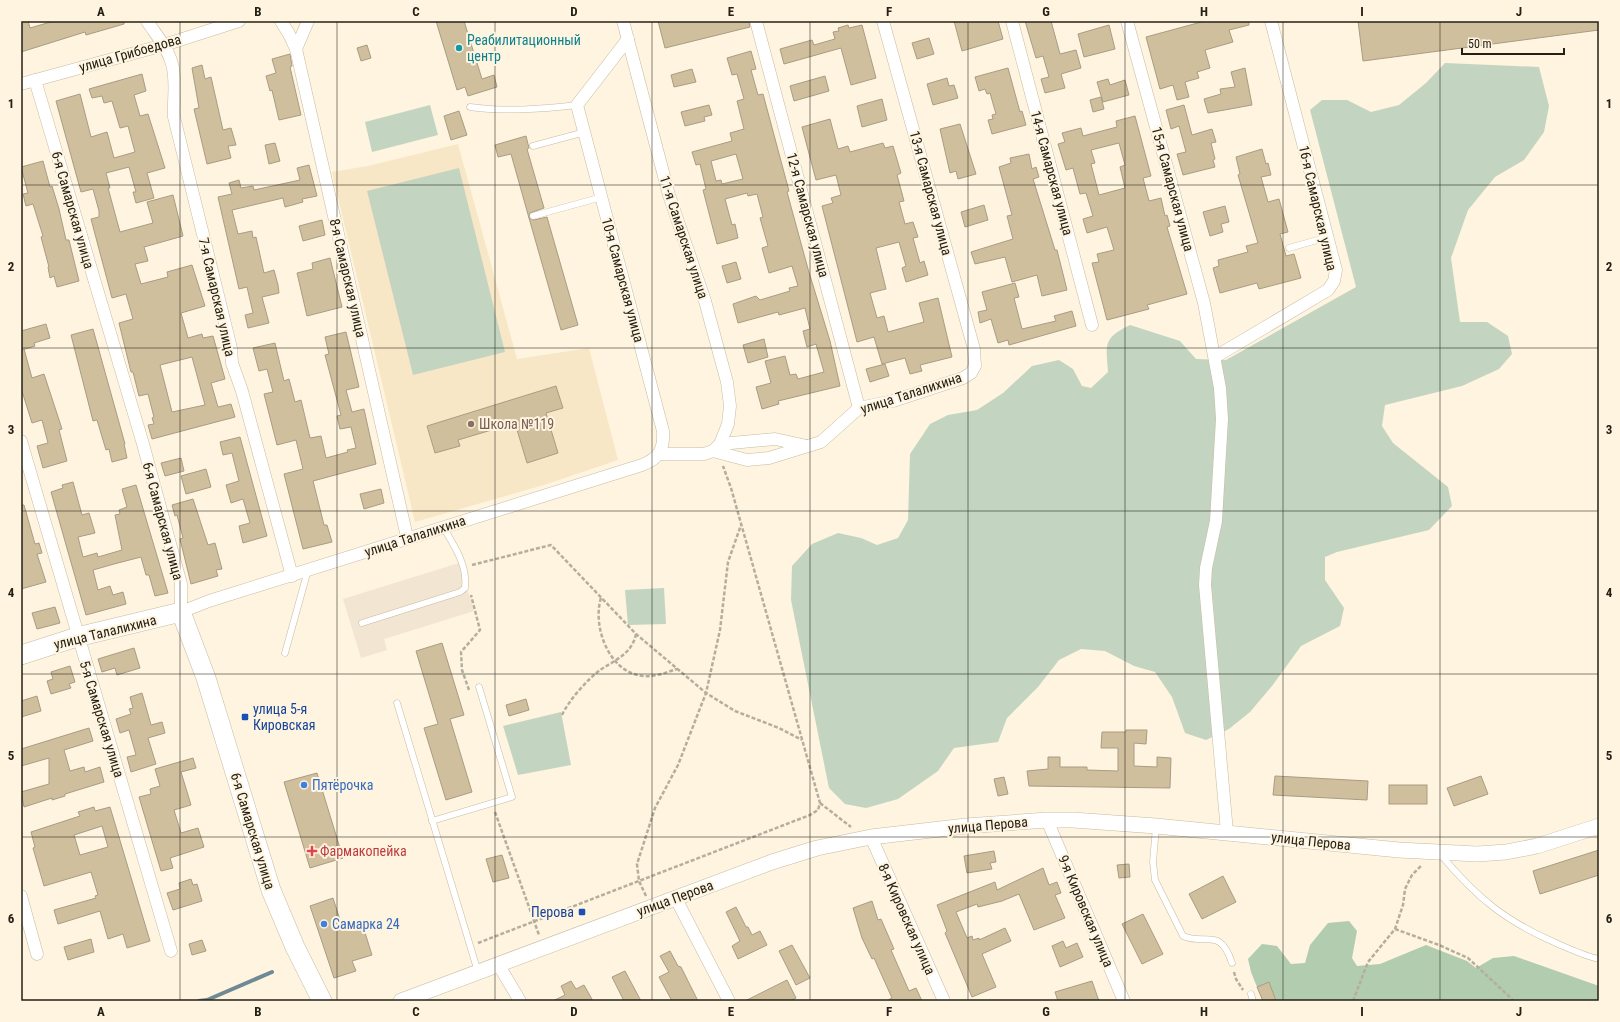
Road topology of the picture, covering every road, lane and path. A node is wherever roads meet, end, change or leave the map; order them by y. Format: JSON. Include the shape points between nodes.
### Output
{"nodes":[{"id":1,"x":147,"y":21,"type":"edge"},
{"id":2,"x":239,"y":21,"type":"edge"},
{"id":3,"x":281,"y":21,"type":"edge"},
{"id":4,"x":308,"y":21,"type":"edge"},
{"id":5,"x":623,"y":21,"type":"edge"},
{"id":6,"x":756,"y":21,"type":"edge"},
{"id":7,"x":883,"y":21,"type":"edge"},
{"id":8,"x":1012,"y":21,"type":"edge"},
{"id":9,"x":1127,"y":21,"type":"edge"},
{"id":10,"x":1271,"y":21,"type":"edge"},
{"id":11,"x":628,"y":38,"type":"junction"},
{"id":12,"x":164,"y":45,"type":"junction"},
{"id":13,"x":296,"y":49,"type":"junction"},
{"id":14,"x":35,"y":80,"type":"junction"},
{"id":15,"x":21,"y":84,"type":"edge"},
{"id":16,"x":577,"y":105,"type":"junction"},
{"id":17,"x":470,"y":107,"type":"dead end"},
{"id":18,"x":584,"y":132,"type":"junction"},
{"id":19,"x":533,"y":146,"type":"dead end"},
{"id":20,"x":602,"y":197,"type":"junction"},
{"id":21,"x":533,"y":216,"type":"dead end"},
{"id":22,"x":1328,"y":237,"type":"junction"},
{"id":23,"x":1289,"y":248,"type":"dead end"},
{"id":24,"x":1092,"y":325,"type":"dead end"},
{"id":25,"x":1215,"y":357,"type":"junction"},
{"id":26,"x":976,"y":366,"type":"joint"},
{"id":27,"x":859,"y":408,"type":"junction"},
{"id":28,"x":21,"y":441,"type":"edge"},
{"id":29,"x":808,"y":446,"type":"junction"},
{"id":30,"x":717,"y":447,"type":"junction"},
{"id":31,"x":659,"y":454,"type":"junction"},
{"id":32,"x":742,"y":524,"type":"junction"},
{"id":33,"x":443,"y":527,"type":"junction"},
{"id":34,"x":407,"y":538,"type":"junction"},
{"id":35,"x":463,"y":568,"type":"junction"},
{"id":36,"x":308,"y":570,"type":"junction"},
{"id":37,"x":292,"y":576,"type":"junction"},
{"id":38,"x":466,"y":579,"type":"junction"},
{"id":39,"x":601,"y":597,"type":"junction"},
{"id":40,"x":181,"y":612,"type":"junction"},
{"id":41,"x":362,"y":623,"type":"dead end"},
{"id":42,"x":636,"y":634,"type":"junction"},
{"id":43,"x":77,"y":637,"type":"junction"},
{"id":44,"x":285,"y":653,"type":"dead end"},
{"id":45,"x":21,"y":654,"type":"edge"},
{"id":46,"x":616,"y":661,"type":"junction"},
{"id":47,"x":678,"y":669,"type":"junction"},
{"id":48,"x":479,"y":687,"type":"dead end"},
{"id":49,"x":706,"y":693,"type":"junction"},
{"id":50,"x":471,"y":698,"type":"dead end"},
{"id":51,"x":397,"y":704,"type":"dead end"},
{"id":52,"x":562,"y":715,"type":"dead end"},
{"id":53,"x":802,"y":740,"type":"junction"},
{"id":54,"x":820,"y":802,"type":"junction"},
{"id":55,"x":492,"y":803,"type":"junction"},
{"id":56,"x":1048,"y":820,"type":"junction"},
{"id":57,"x":432,"y":821,"type":"junction"},
{"id":58,"x":1156,"y":826,"type":"junction"},
{"id":59,"x":1599,"y":826,"type":"edge"},
{"id":60,"x":1227,"y":832,"type":"junction"},
{"id":61,"x":871,"y":837,"type":"junction"},
{"id":62,"x":1438,"y":852,"type":"junction"},
{"id":63,"x":639,"y":881,"type":"junction"},
{"id":64,"x":21,"y":896,"type":"edge"},
{"id":65,"x":675,"y":897,"type":"junction"},
{"id":66,"x":651,"y":906,"type":"junction"},
{"id":67,"x":534,"y":921,"type":"junction"},
{"id":68,"x":1395,"y":929,"type":"junction"},
{"id":69,"x":470,"y":946,"type":"junction"},
{"id":70,"x":543,"y":947,"type":"junction"},
{"id":71,"x":171,"y":951,"type":"dead end"},
{"id":72,"x":37,"y":954,"type":"dead end"},
{"id":73,"x":1599,"y":958,"type":"edge"},
{"id":74,"x":1232,"y":963,"type":"joint"},
{"id":75,"x":498,"y":964,"type":"junction"},
{"id":76,"x":478,"y":972,"type":"junction"},
{"id":77,"x":1251,"y":994,"type":"joint"},
{"id":78,"x":322,"y":1001,"type":"edge"},
{"id":79,"x":401,"y":1001,"type":"edge"},
{"id":80,"x":520,"y":1001,"type":"edge"},
{"id":81,"x":729,"y":1001,"type":"edge"},
{"id":82,"x":944,"y":1001,"type":"edge"},
{"id":83,"x":1124,"y":1001,"type":"edge"},
{"id":84,"x":1253,"y":1001,"type":"edge"},
{"id":85,"x":1353,"y":1001,"type":"edge"},
{"id":86,"x":1514,"y":1001,"type":"edge"}],
"edges":[{"from":1,"to":12,"type":"street","name":"7-я Самарская улица"},
{"from":2,"to":12,"type":"street","name":"улица Грибоедова"},
{"from":3,"to":13,"type":"street","name":"8-я Самарская улица"},
{"from":4,"to":13,"type":"street"},
{"from":5,"to":11,"type":"street","name":"11-я Самарская улица"},
{"from":6,"to":27,"type":"street","name":"12-я Самарская улица"},
{"from":7,"to":26,"type":"street","name":"13-я Самарская улица","via":[[974,349]]},
{"from":8,"to":24,"type":"street","name":"14-я Самарская улица"},
{"from":9,"to":25,"type":"street","name":"15-я Самарская улица","via":[[1204,303]]},
{"from":10,"to":22,"type":"street","name":"16-я Самарская улица"},
{"from":11,"to":16,"type":"street"},
{"from":11,"to":30,"type":"street","name":"11-я Самарская улица","via":[[669,195],[705,301],[727,382],[730,406],[728,424]]},
{"from":12,"to":14,"type":"street","name":"улица Грибоедова"},
{"from":12,"to":37,"type":"street","name":"7-я Самарская улица","via":[[172,64],[175,84],[174,117],[231,348],[232,363],[242,391]]},
{"from":13,"to":34,"type":"street","name":"8-я Самарская улица"},
{"from":14,"to":15,"type":"street","name":"улица Грибоедова"},
{"from":14,"to":40,"type":"street","name":"6-я Самарская улица","via":[[149,466],[181,584]]},
{"from":16,"to":17,"type":"lane","via":[[495,111]]},
{"from":16,"to":18,"type":"street","name":"10-я Самарская улица"},
{"from":18,"to":19,"type":"lane"},
{"from":18,"to":20,"type":"street","name":"10-я Самарская улица"},
{"from":20,"to":21,"type":"lane"},
{"from":20,"to":31,"type":"street","name":"10-я Самарская улица","via":[[663,431],[664,444]]},
{"from":22,"to":23,"type":"lane"},
{"from":22,"to":25,"type":"street","name":"16-я Самарская улица","via":[[1336,270],[1334,281],[1328,290]]},
{"from":25,"to":60,"type":"street","name":"15-я Самарская улица","via":[[1222,420],[1216,521],[1205,585]]},
{"from":26,"to":27,"type":"street","name":"улица Талалихина","via":[[963,378],[893,401]]},
{"from":27,"to":29,"type":"street","name":"улица Талалихина","via":[[831,435]]},
{"from":28,"to":43,"type":"street","name":"5-я Самарская улица"},
{"from":29,"to":30,"type":"street","name":"улица Талалихина","via":[[775,439]]},
{"from":29,"to":30,"type":"street","name":"улица Талалихина","via":[[769,458],[747,460]]},
{"from":30,"to":31,"type":"street","name":"улица Талалихина","via":[[704,454]]},
{"from":30,"to":32,"type":"path"},
{"from":31,"to":33,"type":"street","name":"улица Талалихина","via":[[652,461],[642,465]]},
{"from":32,"to":49,"type":"path","via":[[728,562],[720,630]]},
{"from":32,"to":53,"type":"path"},
{"from":33,"to":34,"type":"street","name":"улица Талалихина"},
{"from":33,"to":35,"type":"lane"},
{"from":34,"to":36,"type":"street","name":"улица Талалихина"},
{"from":35,"to":38,"type":"lane"},
{"from":35,"to":39,"type":"path","via":[[552,545]]},
{"from":36,"to":37,"type":"street","name":"улица Талалихина"},
{"from":36,"to":44,"type":"lane"},
{"from":37,"to":40,"type":"street","name":"улица Талалихина"},
{"from":38,"to":41,"type":"lane","via":[[465,588],[460,592]]},
{"from":38,"to":50,"type":"path","via":[[480,630],[461,652],[462,670]]},
{"from":39,"to":42,"type":"path"},
{"from":39,"to":46,"type":"path","via":[[598,608],[600,635]]},
{"from":40,"to":43,"type":"main road","name":"улица Талалихина"},
{"from":40,"to":78,"type":"main road","name":"6-я Самарская улица","via":[[206,678],[271,890]]},
{"from":42,"to":46,"type":"path","via":[[630,649]]},
{"from":42,"to":47,"type":"path"},
{"from":43,"to":45,"type":"main road","name":"улица Талалихина"},
{"from":43,"to":71,"type":"street","name":"5-я Самарская улица"},
{"from":46,"to":47,"type":"path","via":[[626,670],[644,676]]},
{"from":46,"to":52,"type":"path","via":[[592,677],[569,701]]},
{"from":47,"to":49,"type":"path"},
{"from":48,"to":55,"type":"lane","via":[[512,797]]},
{"from":49,"to":53,"type":"path","via":[[735,711]]},
{"from":49,"to":63,"type":"path","via":[[678,766],[655,808],[637,864]]},
{"from":51,"to":57,"type":"lane"},
{"from":53,"to":54,"type":"path"},
{"from":54,"to":61,"type":"path","via":[[855,830]]},
{"from":54,"to":63,"type":"path","via":[[818,810],[810,815]]},
{"from":55,"to":57,"type":"lane"},
{"from":55,"to":67,"type":"path"},
{"from":56,"to":58,"type":"street","name":"улица Перова"},
{"from":56,"to":61,"type":"street","name":"улица Перова"},
{"from":56,"to":83,"type":"street","name":"9-я Кировская улица"},
{"from":57,"to":69,"type":"lane"},
{"from":58,"to":60,"type":"street","name":"улица Перова"},
{"from":58,"to":74,"type":"lane","via":[[1153,862],[1155,880],[1183,936],[1190,939],[1213,938],[1222,944]]},
{"from":59,"to":62,"type":"street","name":"улица Перова","via":[[1537,846],[1506,852]]},
{"from":60,"to":62,"type":"street","name":"улица Перова"},
{"from":61,"to":65,"type":"street","name":"улица Перова","via":[[809,850]]},
{"from":61,"to":82,"type":"street","name":"8-я Кировская улица"},
{"from":62,"to":68,"type":"path","via":[[1412,875]]},
{"from":62,"to":73,"type":"lane","via":[[1492,907],[1526,930],[1586,956]]},
{"from":63,"to":66,"type":"path"},
{"from":63,"to":67,"type":"path"},
{"from":64,"to":72,"type":"street"},
{"from":65,"to":66,"type":"street","name":"улица Перова"},
{"from":65,"to":81,"type":"street"},
{"from":66,"to":70,"type":"street","name":"улица Перова"},
{"from":67,"to":69,"type":"path"},
{"from":67,"to":70,"type":"path"},
{"from":68,"to":85,"type":"path","via":[[1368,962]]},
{"from":68,"to":86,"type":"path","via":[[1468,958]]},
{"from":69,"to":76,"type":"lane"},
{"from":70,"to":75,"type":"street","name":"улица Перова"},
{"from":74,"to":77,"type":"path","via":[[1236,979],[1242,989]]},
{"from":75,"to":76,"type":"street","name":"улица Перова"},
{"from":75,"to":80,"type":"street"},
{"from":76,"to":79,"type":"street","name":"улица Перова"},
{"from":77,"to":84,"type":"lane"}]}
